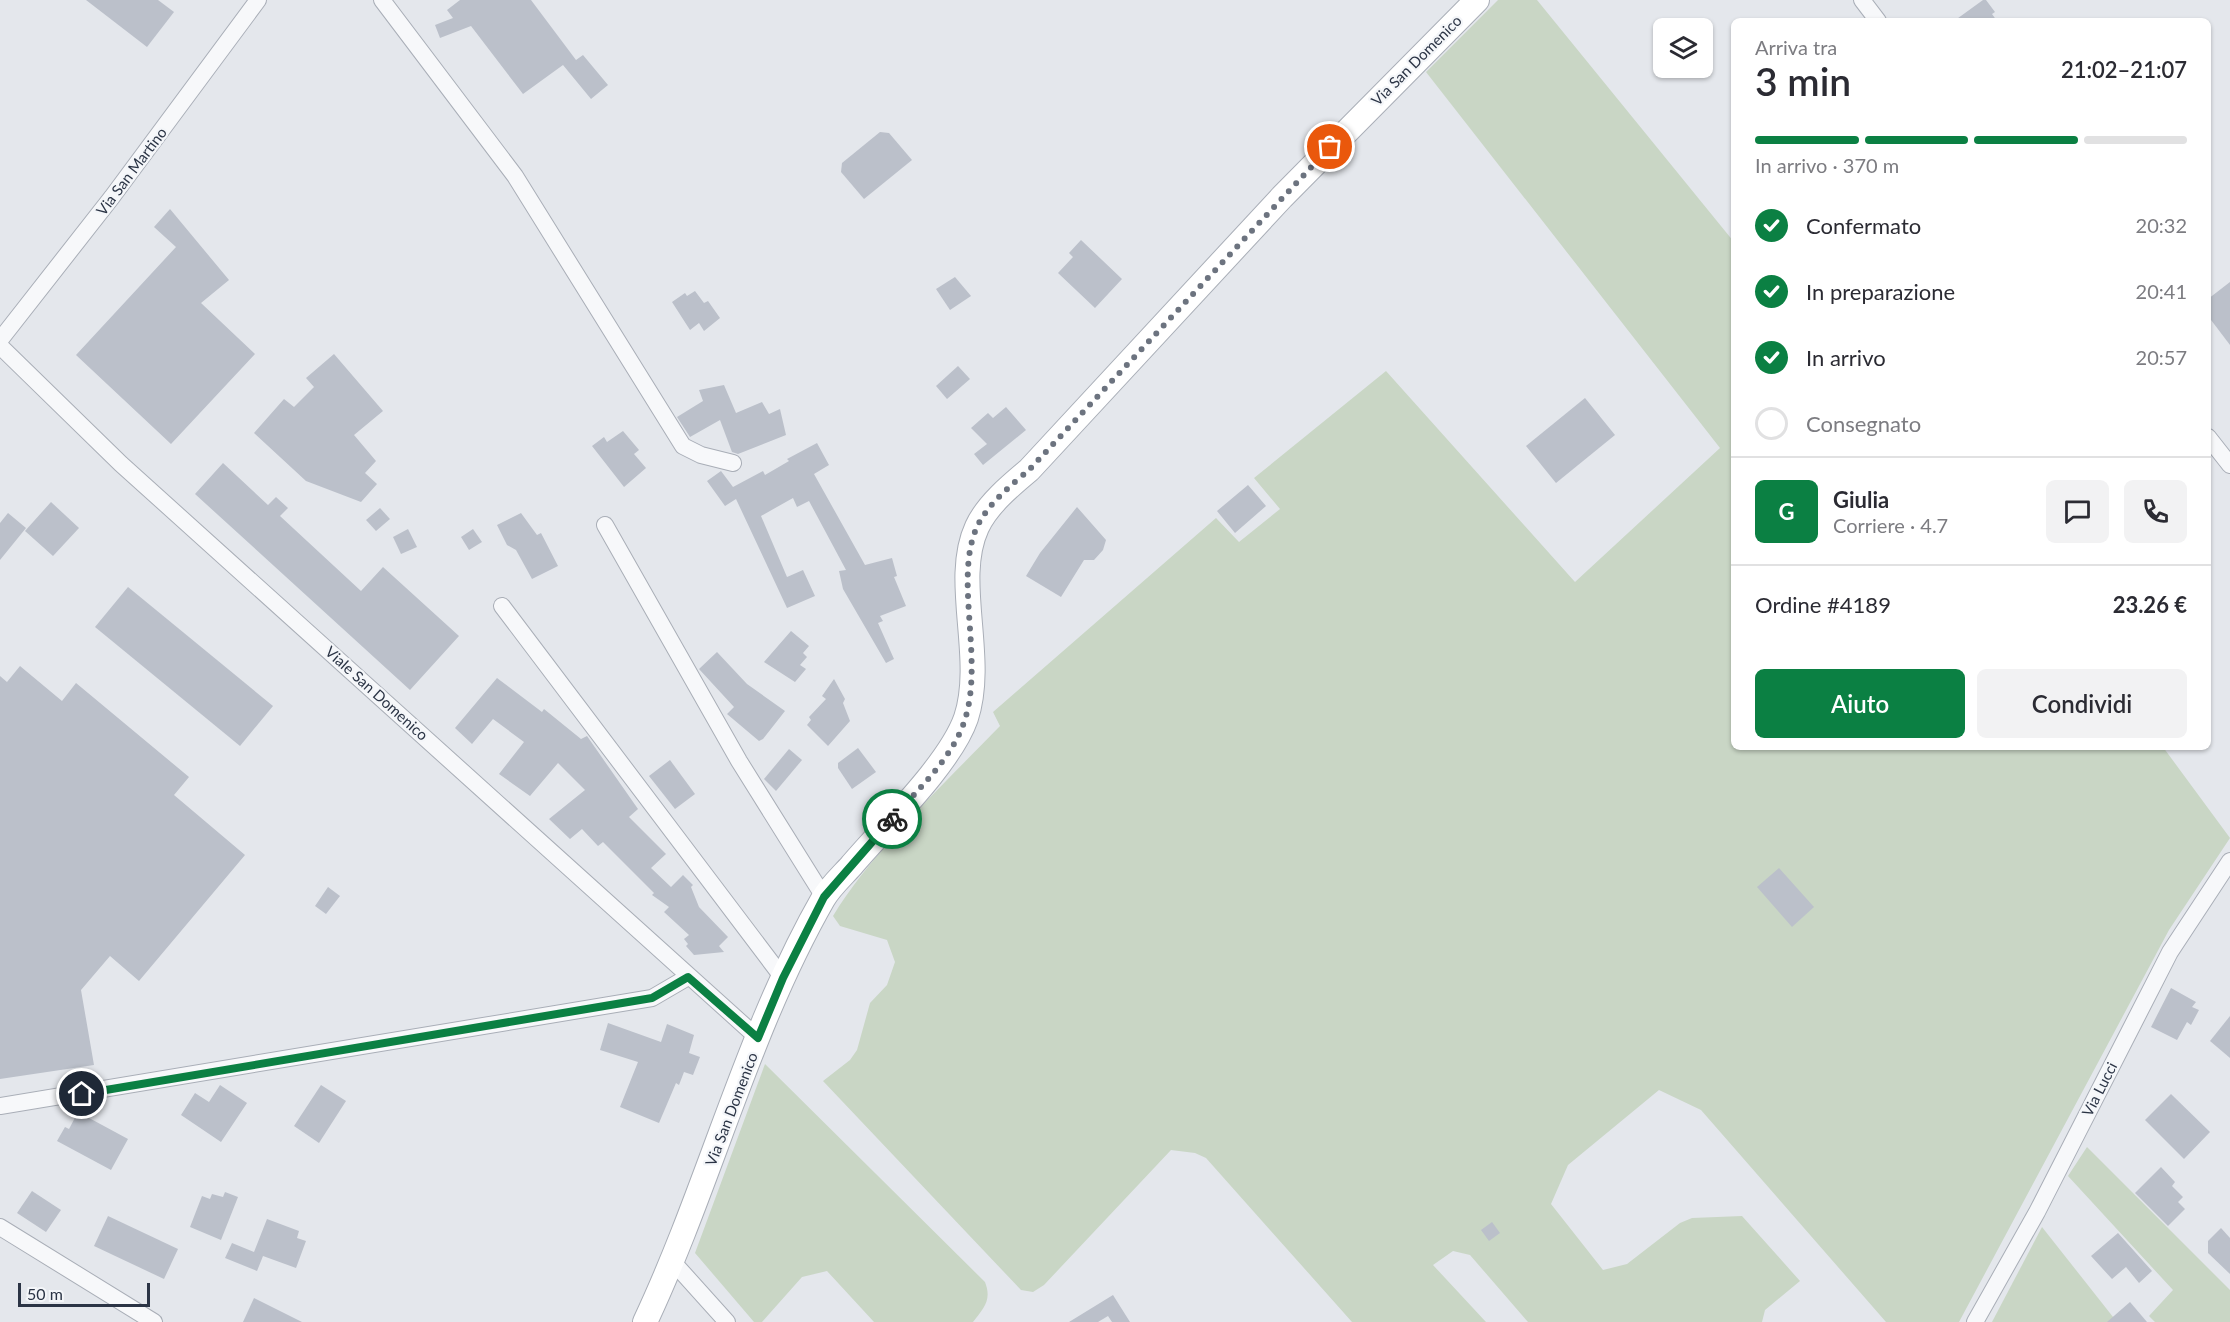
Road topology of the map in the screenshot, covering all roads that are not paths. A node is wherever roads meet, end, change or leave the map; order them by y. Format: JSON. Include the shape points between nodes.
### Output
{"nodes":[{"id":1,"x":258,"y":0,"type":"edge"},
{"id":2,"x":382,"y":0,"type":"edge"},
{"id":3,"x":1477,"y":0,"type":"edge"},
{"id":4,"x":1862,"y":0,"type":"edge"},
{"id":5,"x":1876,"y":18,"type":"edge"},
{"id":6,"x":0,"y":340,"type":"edge"},
{"id":7,"x":0,"y":346,"type":"edge"},
{"id":8,"x":2211,"y":441,"type":"edge"},
{"id":9,"x":734,"y":463,"type":"dead end"},
{"id":10,"x":2230,"y":465,"type":"edge"},
{"id":11,"x":605,"y":525,"type":"dead end"},
{"id":12,"x":502,"y":606,"type":"dead end"},
{"id":13,"x":2230,"y":861,"type":"edge"},
{"id":14,"x":824,"y":897,"type":"junction"},
{"id":15,"x":688,"y":977,"type":"junction"},
{"id":16,"x":783,"y":978,"type":"junction"},
{"id":17,"x":758,"y":1038,"type":"junction"},
{"id":18,"x":0,"y":1106,"type":"edge"},
{"id":19,"x":0,"y":1227,"type":"edge"},
{"id":20,"x":674,"y":1262,"type":"junction"},
{"id":21,"x":154,"y":1322,"type":"edge"},
{"id":22,"x":645,"y":1322,"type":"edge"},
{"id":23,"x":727,"y":1322,"type":"edge"},
{"id":24,"x":1975,"y":1322,"type":"edge"}],
"edges":[{"from":1,"to":6,"type":"street","name":"Via San Martino"},
{"from":2,"to":9,"type":"street","via":[[515,176],[683,446]]},
{"from":3,"to":14,"type":"street","name":"Via San Domenico","via":[[1290,189],[1007,489],[978,525],[968,573],[973,685],[966,718],[952,748]]},
{"from":4,"to":5,"type":"street"},
{"from":7,"to":15,"type":"street","name":"Viale San Domenico","via":[[121,464]]},
{"from":8,"to":10,"type":"street"},
{"from":11,"to":14,"type":"street"},
{"from":12,"to":16,"type":"street"},
{"from":13,"to":24,"type":"street","name":"Via Lucci","via":[[2170,952],[2037,1212]]},
{"from":14,"to":16,"type":"street","name":"Via San Domenico"},
{"from":15,"to":17,"type":"street","name":"Viale San Domenico"},
{"from":15,"to":18,"type":"street","via":[[652,998]]},
{"from":16,"to":17,"type":"street","name":"Via San Domenico"},
{"from":17,"to":20,"type":"street","name":"Via San Domenico"},
{"from":19,"to":21,"type":"street"},
{"from":20,"to":22,"type":"street","name":"Via San Domenico"},
{"from":20,"to":23,"type":"street"}]}
